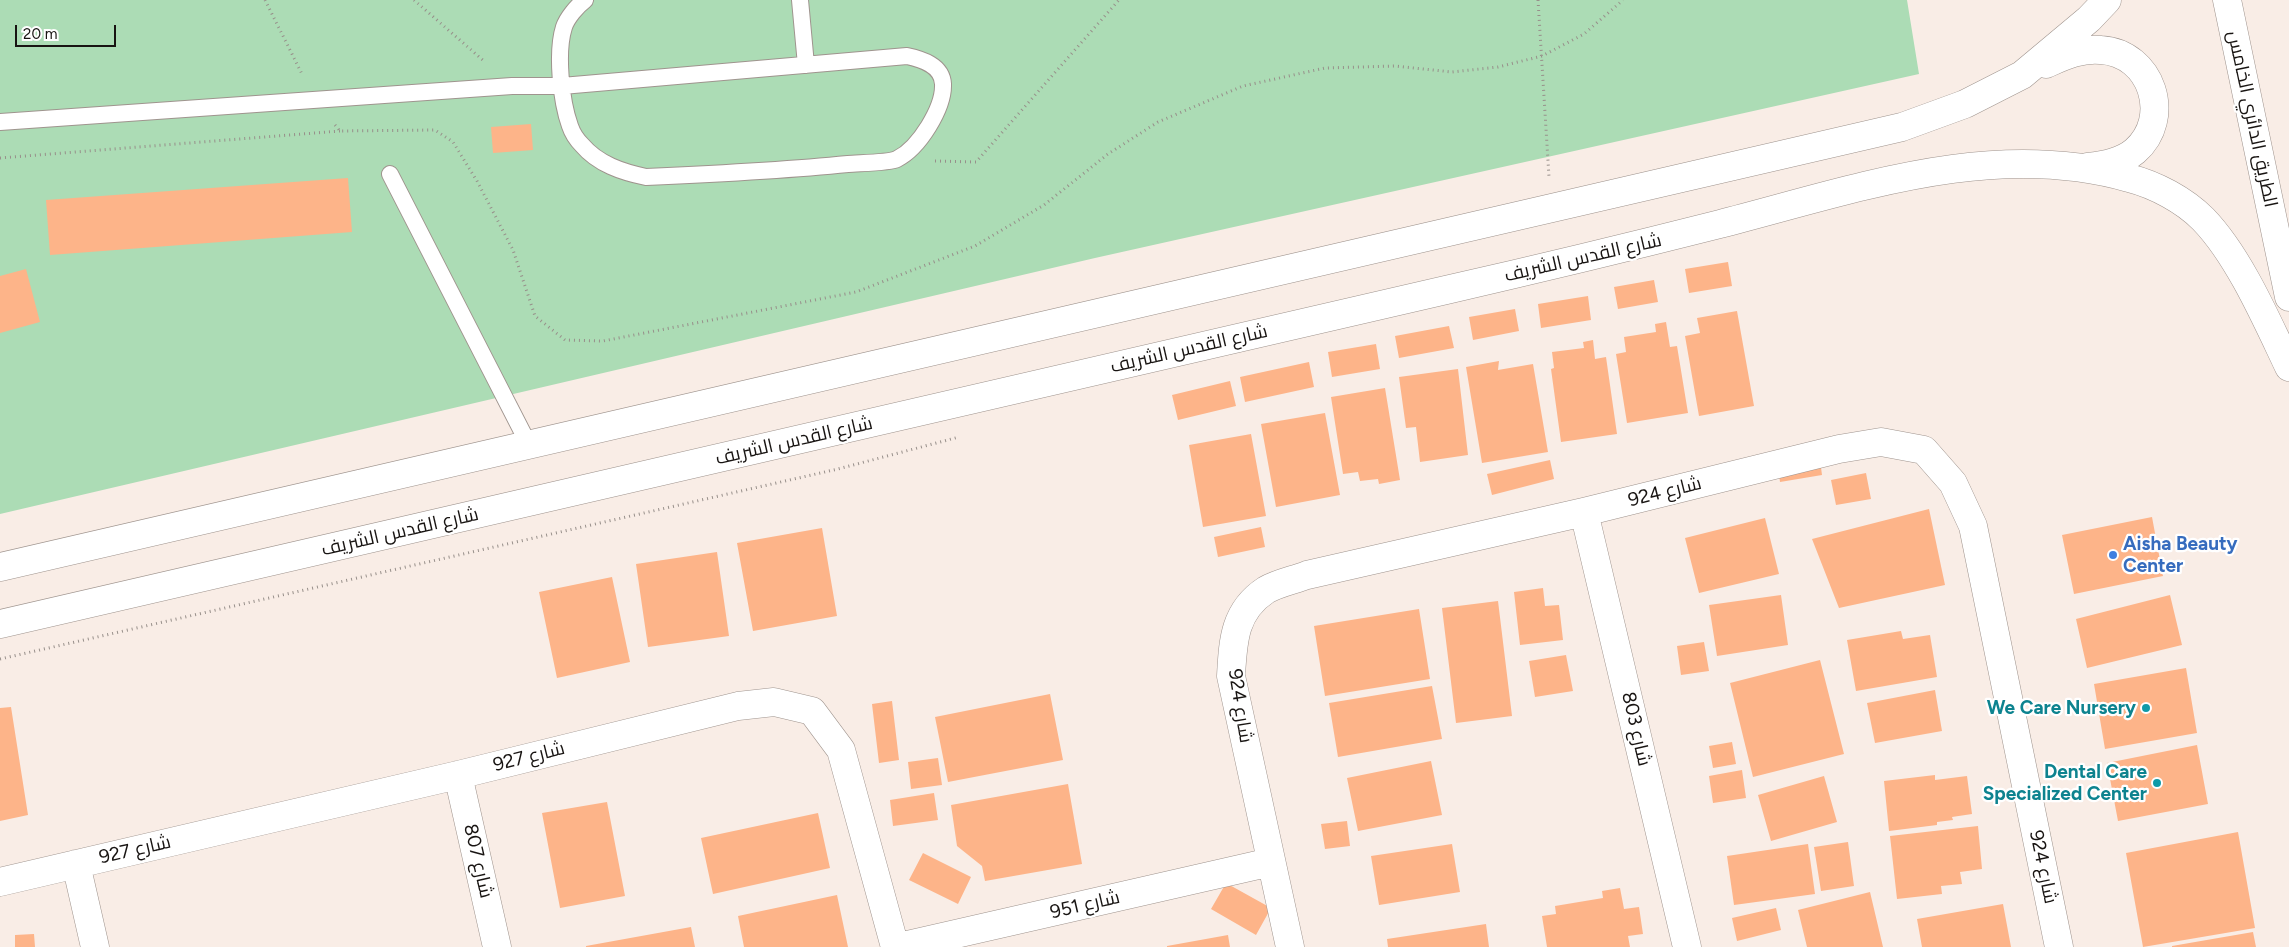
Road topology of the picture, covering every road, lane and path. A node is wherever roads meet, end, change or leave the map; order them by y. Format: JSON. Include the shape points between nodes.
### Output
{"nodes":[{"id":1,"x":265,"y":0,"type":"edge"},
{"id":2,"x":414,"y":0,"type":"edge"},
{"id":3,"x":585,"y":0,"type":"edge"},
{"id":4,"x":800,"y":0,"type":"edge"},
{"id":5,"x":1118,"y":0,"type":"edge"},
{"id":6,"x":1538,"y":0,"type":"edge"},
{"id":7,"x":1622,"y":0,"type":"edge"},
{"id":8,"x":2107,"y":0,"type":"edge"},
{"id":9,"x":2227,"y":0,"type":"edge"},
{"id":10,"x":1542,"y":56,"type":"junction"},
{"id":11,"x":806,"y":65,"type":"junction"},
{"id":12,"x":2022,"y":75,"type":"junction"},
{"id":13,"x":512,"y":86,"type":"junction"},
{"id":14,"x":562,"y":86,"type":"junction"},
{"id":15,"x":314,"y":98,"type":"junction"},
{"id":16,"x":0,"y":122,"type":"edge"},
{"id":17,"x":340,"y":131,"type":"junction"},
{"id":18,"x":0,"y":158,"type":"edge"},
{"id":19,"x":896,"y":159,"type":"junction"},
{"id":20,"x":2073,"y":168,"type":"junction"},
{"id":21,"x":390,"y":174,"type":"dead end"},
{"id":22,"x":1551,"y":209,"type":"junction"},
{"id":23,"x":2289,"y":297,"type":"edge"},
{"id":24,"x":2289,"y":368,"type":"edge"},
{"id":25,"x":529,"y":445,"type":"junction"},
{"id":26,"x":1584,"y":512,"type":"junction"},
{"id":27,"x":0,"y":567,"type":"edge"},
{"id":28,"x":0,"y":624,"type":"edge"},
{"id":29,"x":458,"y":775,"type":"junction"},
{"id":30,"x":1271,"y":862,"type":"junction"},
{"id":31,"x":76,"y":864,"type":"junction"},
{"id":32,"x":0,"y":882,"type":"edge"},
{"id":33,"x":95,"y":947,"type":"edge"},
{"id":34,"x":497,"y":947,"type":"edge"},
{"id":35,"x":895,"y":947,"type":"edge"},
{"id":36,"x":899,"y":947,"type":"edge"},
{"id":37,"x":1290,"y":947,"type":"edge"},
{"id":38,"x":1687,"y":947,"type":"edge"},
{"id":39,"x":2059,"y":947,"type":"edge"}],
"edges":[{"from":1,"to":15,"type":"path"},
{"from":2,"to":13,"type":"path"},
{"from":3,"to":14,"type":"lane","via":[[564,26],[560,52]]},
{"from":4,"to":11,"type":"lane"},
{"from":5,"to":19,"type":"path","via":[[976,162]]},
{"from":6,"to":10,"type":"path"},
{"from":7,"to":10,"type":"path","via":[[1584,34]]},
{"from":8,"to":12,"type":"street"},
{"from":9,"to":23,"type":"street","name":"الطريق الدائري الخامس"},
{"from":10,"to":17,"type":"path","via":[[1498,67],[1452,72],[1395,66],[1325,68],[1243,86],[1158,122],[1108,154],[1044,205],[976,246],[856,292],[603,341],[565,340],[535,316],[513,250],[477,180],[453,142],[435,130]]},
{"from":10,"to":22,"type":"path"},
{"from":11,"to":14,"type":"lane"},
{"from":11,"to":19,"type":"lane","via":[[907,56],[935,67],[943,81],[942,98],[922,135]]},
{"from":12,"to":20,"type":"street","via":[[2068,54],[2102,50],[2121,54],[2137,64],[2149,80],[2155,98],[2154,118],[2147,136],[2134,152],[2103,165]]},
{"from":12,"to":22,"type":"street","via":[[1965,104],[1902,127]]},
{"from":13,"to":14,"type":"lane"},
{"from":13,"to":15,"type":"lane"},
{"from":14,"to":19,"type":"lane","via":[[570,127],[581,145],[596,159],[626,173],[646,177],[775,172]]},
{"from":15,"to":16,"type":"lane"},
{"from":15,"to":17,"type":"path"},
{"from":17,"to":18,"type":"path"},
{"from":20,"to":24,"type":"street","name":"شارع القدس الشريف","via":[[2131,178],[2182,201],[2201,217],[2230,256]]},
{"from":20,"to":28,"type":"street","name":"شارع القدس الشريف","via":[[2036,163],[1992,164],[1883,182],[1608,253]]},
{"from":21,"to":25,"type":"lane"},
{"from":22,"to":25,"type":"street"},
{"from":25,"to":27,"type":"street"},
{"from":26,"to":30,"type":"street","name":"شارع 924","via":[[1307,575],[1267,590],[1242,612],[1233,642],[1231,676]]},
{"from":26,"to":38,"type":"street","name":"شارع 803"},
{"from":26,"to":39,"type":"street","name":"شارع 924","via":[[1839,449],[1881,442],[1924,450],[1953,483],[1973,526]]},
{"from":29,"to":31,"type":"street","name":"شارع 927"},
{"from":29,"to":34,"type":"street","name":"شارع 807"},
{"from":29,"to":35,"type":"street","name":"شارع 927","via":[[738,706],[774,702],[812,711],[841,750]]},
{"from":30,"to":36,"type":"street","name":"شارع 951"},
{"from":30,"to":37,"type":"street","name":"شارع 924"},
{"from":31,"to":32,"type":"street","name":"شارع 927"},
{"from":31,"to":33,"type":"street"}]}
